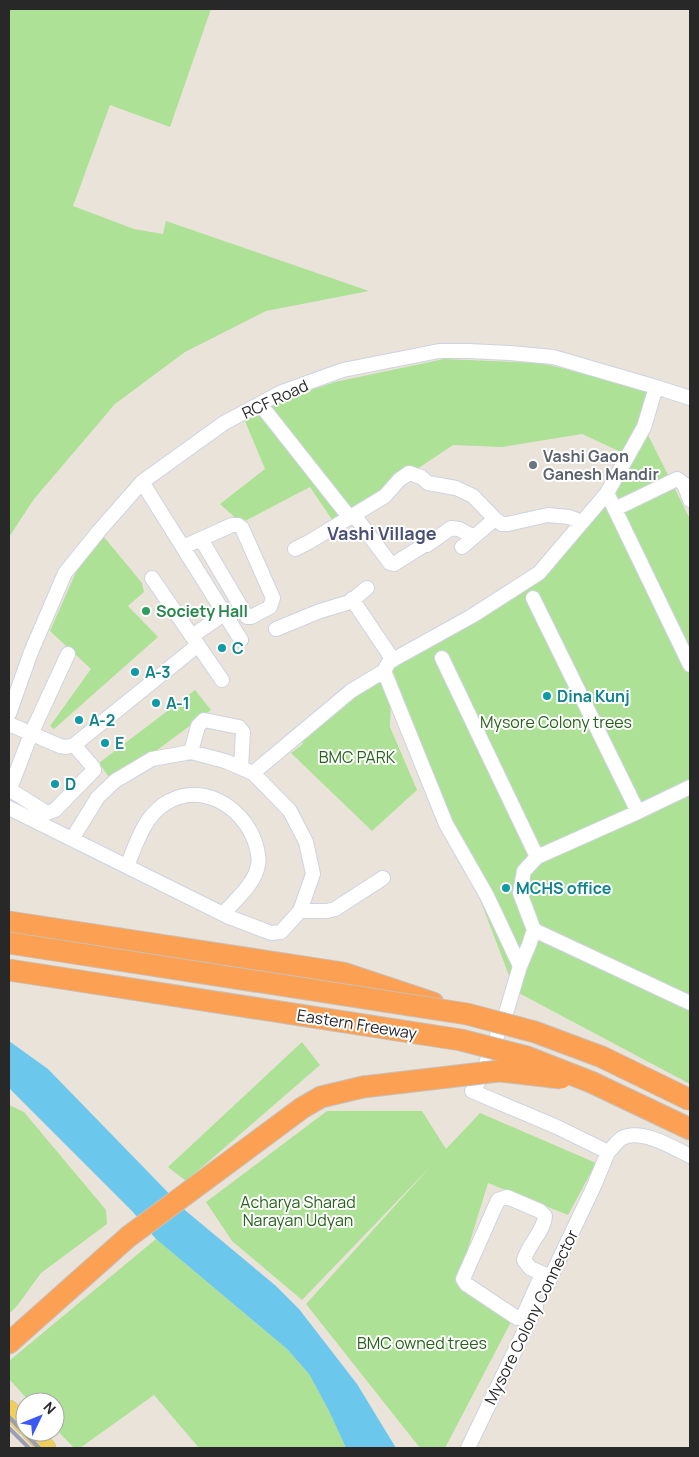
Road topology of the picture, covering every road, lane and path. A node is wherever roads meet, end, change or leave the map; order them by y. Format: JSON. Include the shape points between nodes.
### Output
{"nodes":[{"id":1,"x":656,"y":387,"type":"junction"},
{"id":2,"x":690,"y":398,"type":"edge"},
{"id":3,"x":260,"y":404,"type":"junction"},
{"id":4,"x":142,"y":482,"type":"junction"},
{"id":5,"x":607,"y":493,"type":"junction"},
{"id":6,"x":690,"y":500,"type":"edge"},
{"id":7,"x":615,"y":509,"type":"junction"},
{"id":8,"x":352,"y":516,"type":"junction"},
{"id":9,"x":495,"y":519,"type":"junction"},
{"id":10,"x":582,"y":522,"type":"junction"},
{"id":11,"x":474,"y":537,"type":"junction"},
{"id":12,"x":201,"y":540,"type":"junction"},
{"id":13,"x":183,"y":547,"type":"junction"},
{"id":14,"x":462,"y":547,"type":"dead end"},
{"id":15,"x":295,"y":548,"type":"dead end"},
{"id":16,"x":152,"y":578,"type":"dead end"},
{"id":17,"x":367,"y":588,"type":"dead end"},
{"id":18,"x":533,"y":598,"type":"dead end"},
{"id":19,"x":352,"y":599,"type":"junction"},
{"id":20,"x":224,"y":614,"type":"junction"},
{"id":21,"x":276,"y":629,"type":"dead end"},
{"id":22,"x":241,"y":640,"type":"dead end"},
{"id":23,"x":195,"y":641,"type":"junction"},
{"id":24,"x":68,"y":654,"type":"dead end"},
{"id":25,"x":442,"y":658,"type":"dead end"},
{"id":26,"x":393,"y":660,"type":"junction"},
{"id":27,"x":690,"y":665,"type":"edge"},
{"id":28,"x":384,"y":671,"type":"junction"},
{"id":29,"x":222,"y":680,"type":"dead end"},
{"id":30,"x":9,"y":714,"type":"edge"},
{"id":31,"x":9,"y":724,"type":"edge"},
{"id":32,"x":31,"y":734,"type":"junction"},
{"id":33,"x":74,"y":745,"type":"junction"},
{"id":34,"x":191,"y":752,"type":"junction"},
{"id":35,"x":247,"y":771,"type":"junction"},
{"id":36,"x":690,"y":786,"type":"edge"},
{"id":37,"x":9,"y":808,"type":"edge"},
{"id":38,"x":638,"y":812,"type":"junction"},
{"id":39,"x":72,"y":839,"type":"junction"},
{"id":40,"x":537,"y":857,"type":"junction"},
{"id":41,"x":127,"y":866,"type":"junction"},
{"id":42,"x":383,"y":878,"type":"dead end"},
{"id":43,"x":300,"y":911,"type":"junction"},
{"id":44,"x":223,"y":914,"type":"junction"},
{"id":45,"x":9,"y":922,"type":"edge"},
{"id":46,"x":534,"y":930,"type":"junction"},
{"id":47,"x":9,"y":943,"type":"edge"},
{"id":48,"x":520,"y":966,"type":"junction"},
{"id":49,"x":9,"y":970,"type":"edge"},
{"id":50,"x":690,"y":1003,"type":"edge"},
{"id":51,"x":467,"y":1014,"type":"junction"},
{"id":52,"x":591,"y":1082,"type":"junction"},
{"id":53,"x":690,"y":1100,"type":"edge"},
{"id":54,"x":690,"y":1130,"type":"edge"},
{"id":55,"x":608,"y":1152,"type":"junction"},
{"id":56,"x":690,"y":1156,"type":"edge"},
{"id":57,"x":546,"y":1275,"type":"junction"},
{"id":58,"x":9,"y":1343,"type":"edge"},
{"id":59,"x":468,"y":1448,"type":"edge"}],
"edges":[{"from":1,"to":2,"type":"street","name":"RCF Road"},
{"from":1,"to":3,"type":"street","name":"RCF Road","via":[[553,357],[440,351],[344,370],[282,392]]},
{"from":1,"to":5,"type":"street","via":[[644,427]]},
{"from":3,"to":4,"type":"street","name":"RCF Road","via":[[224,423]]},
{"from":3,"to":8,"type":"street"},
{"from":4,"to":13,"type":"street"},
{"from":4,"to":30,"type":"street","name":"RCF Road","via":[[65,573]]},
{"from":5,"to":7,"type":"street"},
{"from":5,"to":10,"type":"street"},
{"from":6,"to":7,"type":"street","via":[[684,484],[677,479]]},
{"from":7,"to":27,"type":"street"},
{"from":8,"to":9,"type":"street","via":[[385,496],[409,473],[473,496]]},
{"from":8,"to":11,"type":"street","via":[[394,564],[451,528],[459,528]]},
{"from":8,"to":15,"type":"street"},
{"from":9,"to":10,"type":"street","via":[[508,524],[548,514]]},
{"from":9,"to":11,"type":"street"},
{"from":10,"to":26,"type":"street","via":[[539,573],[472,616]]},
{"from":11,"to":14,"type":"street"},
{"from":12,"to":12,"type":"street","via":[[232,525],[242,528],[273,598],[270,607],[247,617]]},
{"from":12,"to":13,"type":"street"},
{"from":13,"to":20,"type":"street"},
{"from":16,"to":23,"type":"street"},
{"from":17,"to":19,"type":"street"},
{"from":18,"to":38,"type":"street"},
{"from":19,"to":21,"type":"street"},
{"from":19,"to":26,"type":"street"},
{"from":20,"to":22,"type":"street"},
{"from":20,"to":23,"type":"street"},
{"from":23,"to":29,"type":"street"},
{"from":23,"to":33,"type":"street"},
{"from":24,"to":32,"type":"street"},
{"from":25,"to":40,"type":"street"},
{"from":26,"to":28,"type":"street"},
{"from":28,"to":35,"type":"street","via":[[351,691]]},
{"from":28,"to":48,"type":"street","via":[[446,824],[487,896]]},
{"from":31,"to":32,"type":"street"},
{"from":32,"to":33,"type":"street","via":[[60,746]]},
{"from":32,"to":33,"type":"street","via":[[11,786],[12,791],[47,813],[52,812],[94,770]]},
{"from":34,"to":35,"type":"street"},
{"from":34,"to":35,"type":"street","via":[[198,726],[204,720],[239,727],[243,732]]},
{"from":34,"to":39,"type":"street","via":[[152,759],[114,781],[98,797]]},
{"from":35,"to":43,"type":"street","via":[[290,811],[306,842],[313,874]]},
{"from":36,"to":38,"type":"street"},
{"from":37,"to":39,"type":"street"},
{"from":38,"to":40,"type":"street"},
{"from":39,"to":41,"type":"street"},
{"from":40,"to":46,"type":"street","via":[[524,871],[520,893]]},
{"from":41,"to":44,"type":"street"},
{"from":41,"to":44,"type":"street","via":[[146,821],[163,805],[181,796],[201,795],[218,801],[232,808],[244,820],[258,851],[259,863],[254,878]]},
{"from":42,"to":43,"type":"street","via":[[335,910]]},
{"from":43,"to":44,"type":"street","via":[[277,933]]},
{"from":45,"to":51,"type":"highway","bridge":true,"via":[[343,973]]},
{"from":46,"to":48,"type":"street"},
{"from":46,"to":50,"type":"street"},
{"from":47,"to":51,"type":"highway","name":"Eastern Freeway","bridge":true},
{"from":48,"to":55,"type":"street","via":[[506,1013],[472,1091]]},
{"from":49,"to":52,"type":"highway","name":"Eastern Freeway","bridge":true,"via":[[462,1040],[527,1057]]},
{"from":51,"to":53,"type":"highway","name":"Eastern Freeway","bridge":true,"via":[[535,1032],[594,1054]]},
{"from":52,"to":54,"type":"highway","name":"Eastern Freeway"},
{"from":52,"to":58,"type":"highway","bridge":true,"via":[[499,1071],[363,1087],[321,1097],[128,1237]]},
{"from":55,"to":56,"type":"street","via":[[620,1139],[633,1134]]},
{"from":55,"to":57,"type":"street","name":"Mysore Colony Connector","via":[[594,1186]]},
{"from":57,"to":57,"type":"street","via":[[530,1268],[524,1260],[545,1216],[540,1210],[507,1197],[498,1200],[464,1279],[466,1284],[516,1318],[522,1317]]},
{"from":57,"to":59,"type":"street","name":"Mysore Colony Connector"}]}
